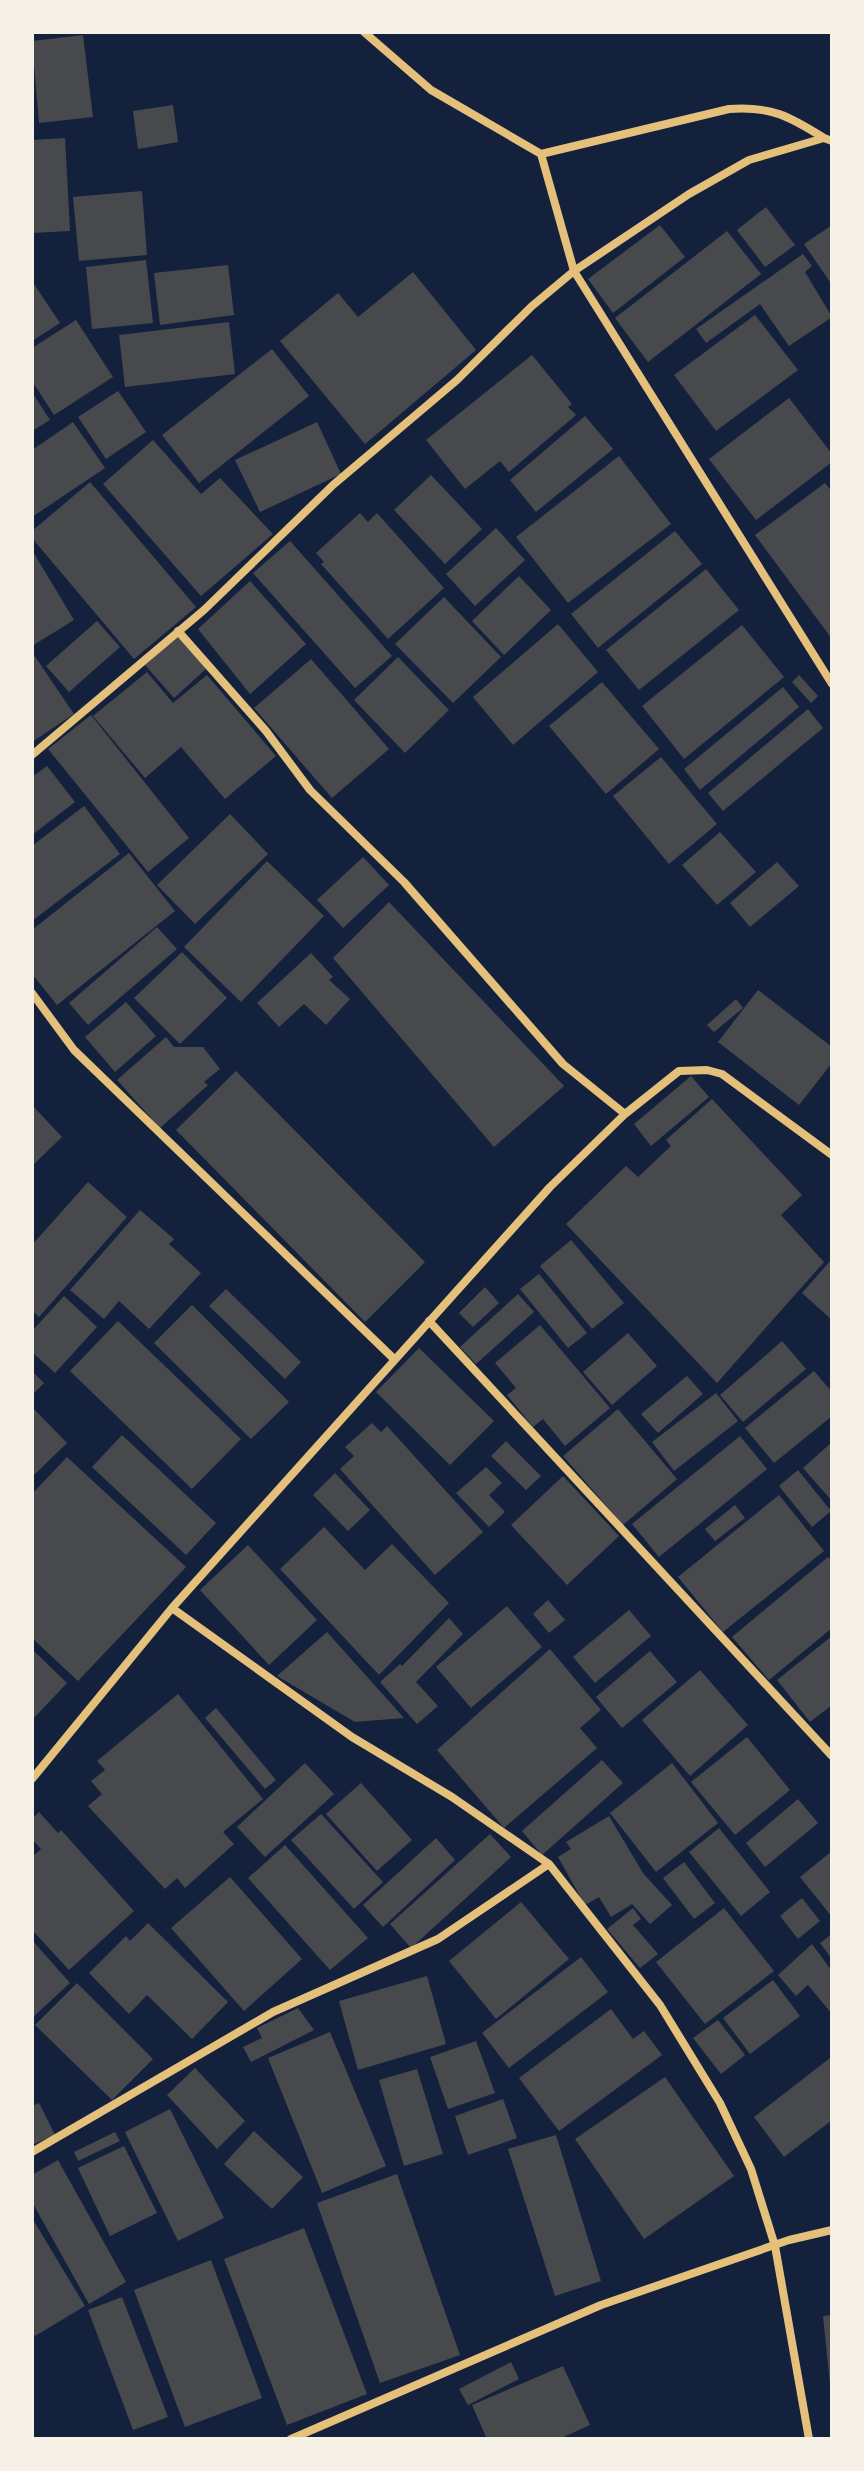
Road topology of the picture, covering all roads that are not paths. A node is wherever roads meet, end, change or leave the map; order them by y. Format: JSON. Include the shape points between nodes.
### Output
{"nodes":[{"id":1,"x":364,"y":32,"type":"edge"},
{"id":2,"x":828,"y":140,"type":"edge"},
{"id":3,"x":541,"y":154,"type":"junction"},
{"id":4,"x":574,"y":271,"type":"junction"},
{"id":5,"x":178,"y":631,"type":"junction"},
{"id":6,"x":832,"y":684,"type":"edge"},
{"id":7,"x":32,"y":755,"type":"edge"},
{"id":8,"x":32,"y":993,"type":"edge"},
{"id":9,"x":625,"y":1114,"type":"junction"},
{"id":10,"x":832,"y":1155,"type":"edge"},
{"id":11,"x":429,"y":1321,"type":"junction"},
{"id":12,"x":393,"y":1358,"type":"junction"},
{"id":13,"x":172,"y":1608,"type":"junction"},
{"id":14,"x":832,"y":1756,"type":"edge"},
{"id":15,"x":32,"y":1779,"type":"edge"},
{"id":16,"x":549,"y":1864,"type":"junction"},
{"id":17,"x":32,"y":2152,"type":"edge"},
{"id":18,"x":832,"y":2230,"type":"edge"},
{"id":19,"x":775,"y":2246,"type":"junction"},
{"id":20,"x":291,"y":2439,"type":"edge"},
{"id":21,"x":809,"y":2439,"type":"edge"}],
"edges":[{"from":1,"to":3,"type":"street","via":[[431,90]]},
{"from":2,"to":3,"type":"street","via":[[786,114],[753,107]]},
{"from":2,"to":4,"type":"street","via":[[749,160]]},
{"from":3,"to":4,"type":"street"},
{"from":4,"to":5,"type":"street"},
{"from":4,"to":6,"type":"street"},
{"from":5,"to":7,"type":"street"},
{"from":5,"to":9,"type":"street","via":[[310,790],[404,882],[563,1064]]},
{"from":8,"to":12,"type":"street","via":[[74,1050]]},
{"from":9,"to":10,"type":"street","via":[[679,1071],[707,1070],[722,1074]]},
{"from":9,"to":11,"type":"street","via":[[550,1187]]},
{"from":11,"to":12,"type":"street"},
{"from":11,"to":14,"type":"street"},
{"from":12,"to":13,"type":"street"},
{"from":13,"to":15,"type":"street"},
{"from":13,"to":16,"type":"street","via":[[352,1737]]},
{"from":16,"to":17,"type":"street","via":[[438,1939],[273,2012]]},
{"from":16,"to":19,"type":"street","via":[[660,2005],[720,2103],[751,2169]]},
{"from":18,"to":19,"type":"street"},
{"from":19,"to":20,"type":"street","via":[[601,2305]]},
{"from":19,"to":21,"type":"street"}]}
